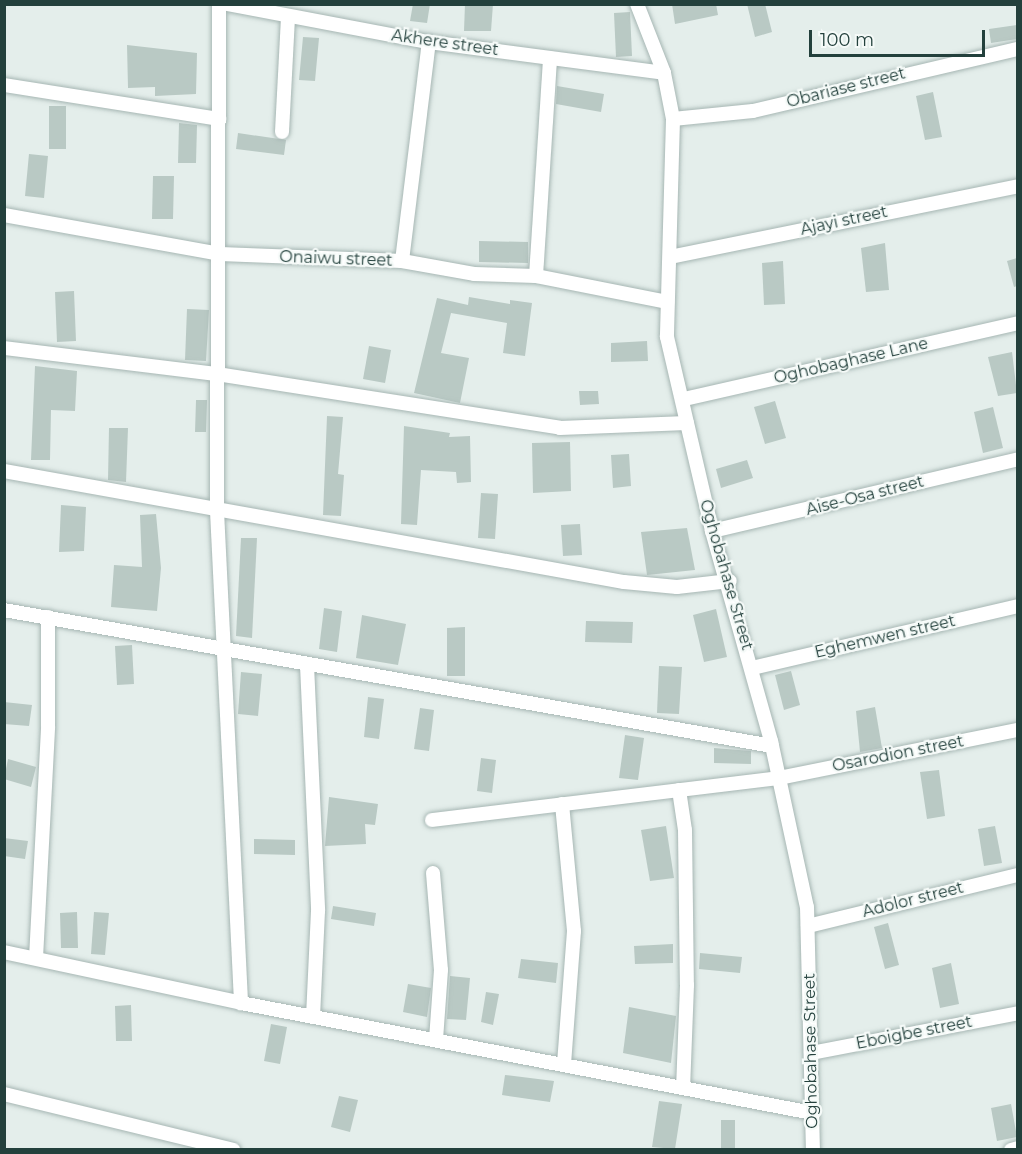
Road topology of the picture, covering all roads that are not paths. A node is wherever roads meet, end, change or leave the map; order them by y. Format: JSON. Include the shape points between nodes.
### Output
{"nodes":[{"id":1,"x":219,"y":4,"type":"edge"},
{"id":2,"x":227,"y":4,"type":"edge"},
{"id":3,"x":637,"y":4,"type":"edge"},
{"id":4,"x":288,"y":16,"type":"junction"},
{"id":5,"x":429,"y":42,"type":"junction"},
{"id":6,"x":1017,"y":50,"type":"edge"},
{"id":7,"x":550,"y":58,"type":"junction"},
{"id":8,"x":664,"y":73,"type":"junction"},
{"id":9,"x":4,"y":84,"type":"edge"},
{"id":10,"x":219,"y":119,"type":"junction"},
{"id":11,"x":673,"y":119,"type":"junction"},
{"id":12,"x":282,"y":132,"type":"dead end"},
{"id":13,"x":1017,"y":186,"type":"edge"},
{"id":14,"x":4,"y":215,"type":"edge"},
{"id":15,"x":219,"y":254,"type":"junction"},
{"id":16,"x":670,"y":257,"type":"junction"},
{"id":17,"x":402,"y":261,"type":"junction"},
{"id":18,"x":536,"y":276,"type":"junction"},
{"id":19,"x":667,"y":302,"type":"junction"},
{"id":20,"x":1017,"y":323,"type":"edge"},
{"id":21,"x":4,"y":348,"type":"edge"},
{"id":22,"x":217,"y":374,"type":"junction"},
{"id":23,"x":684,"y":399,"type":"junction"},
{"id":24,"x":687,"y":423,"type":"junction"},
{"id":25,"x":1017,"y":459,"type":"edge"},
{"id":26,"x":4,"y":471,"type":"edge"},
{"id":27,"x":217,"y":511,"type":"junction"},
{"id":28,"x":712,"y":531,"type":"junction"},
{"id":29,"x":730,"y":581,"type":"junction"},
{"id":30,"x":1017,"y":606,"type":"edge"},
{"id":31,"x":4,"y":610,"type":"edge"},
{"id":32,"x":48,"y":617,"type":"junction"},
{"id":33,"x":221,"y":650,"type":"junction"},
{"id":34,"x":307,"y":664,"type":"junction"},
{"id":35,"x":752,"y":668,"type":"junction"},
{"id":36,"x":1017,"y":730,"type":"edge"},
{"id":37,"x":772,"y":746,"type":"junction"},
{"id":38,"x":779,"y":778,"type":"junction"},
{"id":39,"x":680,"y":790,"type":"junction"},
{"id":40,"x":562,"y":804,"type":"junction"},
{"id":41,"x":432,"y":820,"type":"dead end"},
{"id":42,"x":433,"y":873,"type":"dead end"},
{"id":43,"x":1017,"y":875,"type":"edge"},
{"id":44,"x":808,"y":926,"type":"junction"},
{"id":45,"x":4,"y":952,"type":"edge"},
{"id":46,"x":36,"y":958,"type":"junction"},
{"id":47,"x":241,"y":1003,"type":"junction"},
{"id":48,"x":1017,"y":1013,"type":"edge"},
{"id":49,"x":314,"y":1017,"type":"junction"},
{"id":50,"x":436,"y":1040,"type":"junction"},
{"id":51,"x":811,"y":1053,"type":"junction"},
{"id":52,"x":564,"y":1065,"type":"junction"},
{"id":53,"x":683,"y":1088,"type":"junction"},
{"id":54,"x":4,"y":1094,"type":"edge"},
{"id":55,"x":812,"y":1113,"type":"junction"},
{"id":56,"x":176,"y":1144,"type":"edge"},
{"id":57,"x":1017,"y":1148,"type":"edge"},
{"id":58,"x":233,"y":1149,"type":"edge"},
{"id":59,"x":813,"y":1149,"type":"edge"},
{"id":60,"x":1011,"y":1149,"type":"edge"}],
"edges":[{"from":1,"to":10,"type":"street"},
{"from":2,"to":4,"type":"street","name":"Akhere street"},
{"from":3,"to":8,"type":"street","name":"Oghobahase Street"},
{"from":4,"to":5,"type":"street","name":"Akhere street"},
{"from":4,"to":12,"type":"street"},
{"from":5,"to":7,"type":"street","name":"Akhere street"},
{"from":5,"to":17,"type":"street"},
{"from":6,"to":11,"type":"street","name":"Obariase street","via":[[753,111]]},
{"from":7,"to":8,"type":"street","name":"Akhere street"},
{"from":7,"to":18,"type":"street"},
{"from":8,"to":11,"type":"street","name":"Oghobahase Street"},
{"from":9,"to":10,"type":"street"},
{"from":10,"to":15,"type":"street"},
{"from":11,"to":16,"type":"street","name":"Oghobahase Street"},
{"from":13,"to":16,"type":"street","name":"Ajayi street"},
{"from":14,"to":15,"type":"street","name":"Onaiwu street"},
{"from":15,"to":17,"type":"street","name":"Onaiwu street"},
{"from":15,"to":22,"type":"street"},
{"from":16,"to":19,"type":"street","name":"Oghobahase Street"},
{"from":17,"to":18,"type":"street","name":"Onaiwu street","via":[[474,274]]},
{"from":18,"to":19,"type":"street","name":"Onaiwu street"},
{"from":19,"to":23,"type":"street","name":"Oghobahase Street","via":[[667,337]]},
{"from":20,"to":23,"type":"street","name":"Oghobaghase Lane"},
{"from":21,"to":22,"type":"street"},
{"from":22,"to":24,"type":"street","via":[[560,428]]},
{"from":22,"to":27,"type":"street"},
{"from":23,"to":24,"type":"street","name":"Oghobahase Street"},
{"from":24,"to":28,"type":"street","name":"Oghobahase Street"},
{"from":25,"to":28,"type":"street","name":"Aise-Osa street"},
{"from":26,"to":27,"type":"street"},
{"from":27,"to":29,"type":"street","via":[[624,582],[677,586]]},
{"from":27,"to":33,"type":"street"},
{"from":28,"to":29,"type":"street","name":"Oghobahase Street"},
{"from":29,"to":35,"type":"street","name":"Oghobahase Street"},
{"from":30,"to":35,"type":"street","name":"Eghemwen street"},
{"from":31,"to":32,"type":"street"},
{"from":32,"to":33,"type":"street"},
{"from":32,"to":46,"type":"street","via":[[48,726]]},
{"from":33,"to":34,"type":"street"},
{"from":33,"to":47,"type":"street"},
{"from":34,"to":37,"type":"street"},
{"from":34,"to":49,"type":"street","via":[[318,911]]},
{"from":35,"to":37,"type":"street","name":"Oghobahase Street"},
{"from":36,"to":38,"type":"street","name":"Osarodion street"},
{"from":37,"to":38,"type":"street","name":"Oghobahase Street"},
{"from":38,"to":39,"type":"street","name":"Osarodion street"},
{"from":38,"to":44,"type":"street","name":"Oghobahase Street"},
{"from":39,"to":40,"type":"street","name":"Osarodion street"},
{"from":39,"to":53,"type":"street","via":[[685,830],[687,985]]},
{"from":40,"to":41,"type":"street","name":"Osarodion street"},
{"from":40,"to":52,"type":"street","via":[[574,931]]},
{"from":42,"to":50,"type":"street","via":[[441,970]]},
{"from":43,"to":44,"type":"street","name":"Adolor street"},
{"from":44,"to":51,"type":"street","name":"Oghobahase Street"},
{"from":45,"to":46,"type":"street"},
{"from":46,"to":47,"type":"street"},
{"from":47,"to":49,"type":"street"},
{"from":48,"to":51,"type":"street","name":"Eboigbe street"},
{"from":49,"to":50,"type":"street"},
{"from":50,"to":52,"type":"street"},
{"from":51,"to":55,"type":"street","name":"Oghobahase Street"},
{"from":52,"to":53,"type":"street"},
{"from":53,"to":55,"type":"street"},
{"from":54,"to":56,"type":"street"},
{"from":55,"to":59,"type":"street","name":"Oghobahase Street"},
{"from":56,"to":58,"type":"street"},
{"from":57,"to":60,"type":"street"}]}
